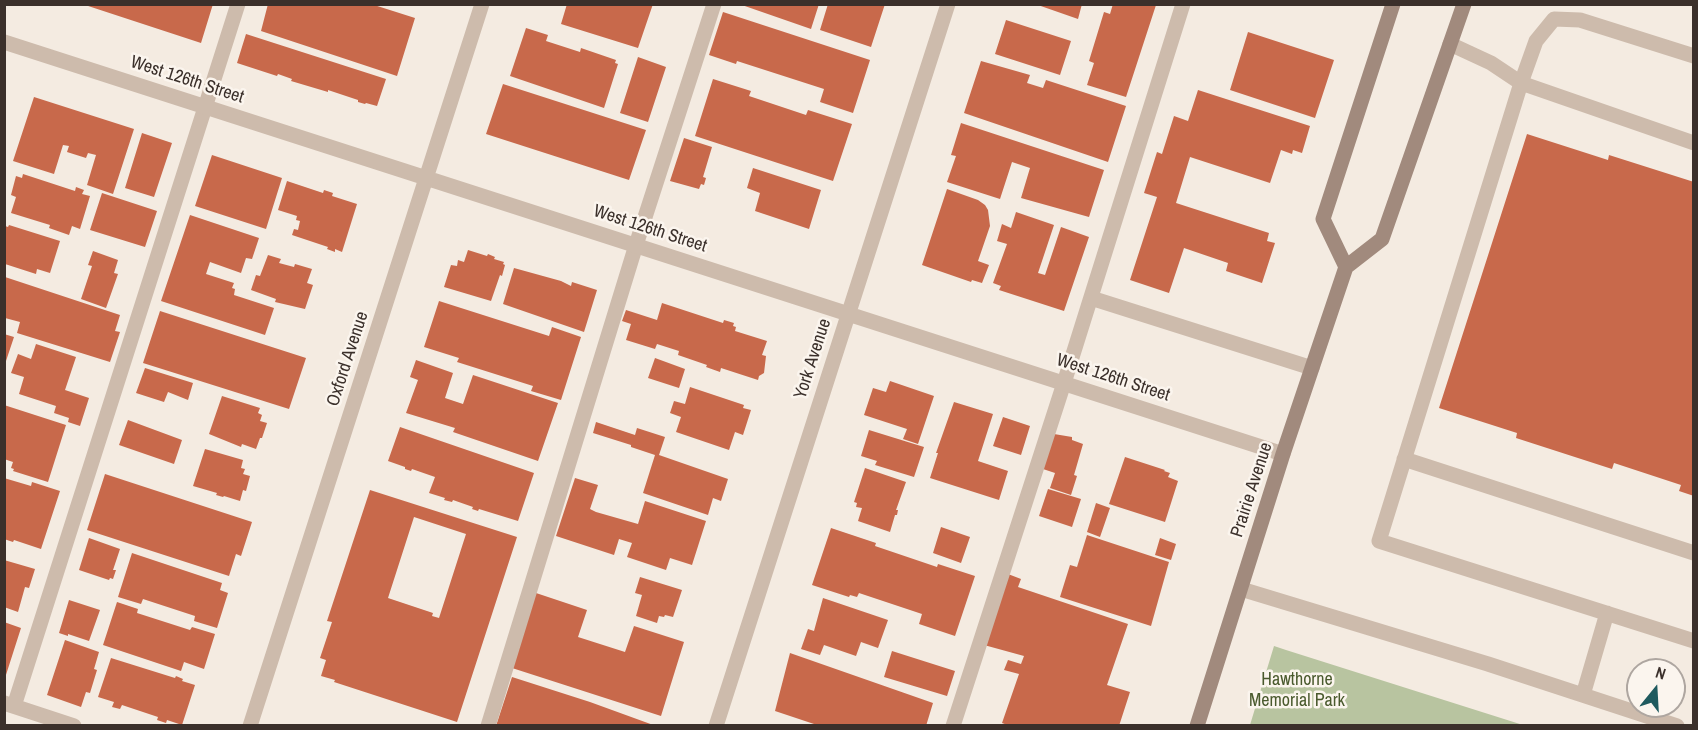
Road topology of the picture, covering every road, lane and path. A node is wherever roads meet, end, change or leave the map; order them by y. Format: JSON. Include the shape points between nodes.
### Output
{"nodes":[{"id":1,"x":238,"y":4,"type":"edge"},
{"id":2,"x":482,"y":4,"type":"edge"},
{"id":3,"x":714,"y":4,"type":"edge"},
{"id":4,"x":948,"y":4,"type":"edge"},
{"id":5,"x":1183,"y":4,"type":"edge"},
{"id":6,"x":1393,"y":4,"type":"edge"},
{"id":7,"x":1464,"y":4,"type":"edge"},
{"id":8,"x":4,"y":42,"type":"edge"},
{"id":9,"x":1450,"y":44,"type":"junction"},
{"id":10,"x":1694,"y":56,"type":"edge"},
{"id":11,"x":1521,"y":83,"type":"junction"},
{"id":12,"x":206,"y":107,"type":"junction"},
{"id":13,"x":1694,"y":142,"type":"edge"},
{"id":14,"x":427,"y":177,"type":"junction"},
{"id":15,"x":636,"y":245,"type":"junction"},
{"id":16,"x":1346,"y":267,"type":"junction"},
{"id":17,"x":1091,"y":298,"type":"junction"},
{"id":18,"x":848,"y":313,"type":"junction"},
{"id":19,"x":1312,"y":368,"type":"junction"},
{"id":20,"x":1064,"y":383,"type":"junction"},
{"id":21,"x":1284,"y":454,"type":"junction"},
{"id":22,"x":1404,"y":459,"type":"junction"},
{"id":23,"x":1694,"y":553,"type":"edge"},
{"id":24,"x":1240,"y":588,"type":"junction"},
{"id":25,"x":1607,"y":613,"type":"junction"},
{"id":26,"x":1694,"y":641,"type":"edge"},
{"id":27,"x":1583,"y":695,"type":"junction"},
{"id":28,"x":9,"y":704,"type":"edge"},
{"id":29,"x":74,"y":726,"type":"edge"},
{"id":30,"x":250,"y":726,"type":"edge"},
{"id":31,"x":488,"y":726,"type":"edge"},
{"id":32,"x":716,"y":726,"type":"edge"},
{"id":33,"x":953,"y":726,"type":"edge"},
{"id":34,"x":1197,"y":726,"type":"edge"},
{"id":35,"x":1677,"y":726,"type":"edge"}],
"edges":[{"from":1,"to":12,"type":"street"},
{"from":2,"to":14,"type":"street","name":"Oxford Avenue"},
{"from":3,"to":15,"type":"street"},
{"from":4,"to":18,"type":"street","name":"York Avenue"},
{"from":5,"to":17,"type":"street"},
{"from":6,"to":16,"type":"main road","via":[[1323,219]]},
{"from":7,"to":9,"type":"main road"},
{"from":8,"to":12,"type":"street","name":"West 126th Street"},
{"from":9,"to":11,"type":"street","via":[[1491,63]]},
{"from":9,"to":16,"type":"main road","via":[[1382,239]]},
{"from":10,"to":11,"type":"street","via":[[1580,20],[1554,19],[1536,41]]},
{"from":11,"to":13,"type":"street"},
{"from":11,"to":22,"type":"street"},
{"from":12,"to":14,"type":"street","name":"West 126th Street"},
{"from":12,"to":28,"type":"street"},
{"from":14,"to":15,"type":"street","name":"West 126th Street"},
{"from":14,"to":30,"type":"street","name":"Oxford Avenue"},
{"from":15,"to":18,"type":"street","name":"West 126th Street"},
{"from":15,"to":31,"type":"street"},
{"from":16,"to":19,"type":"main road","name":"Prairie Avenue"},
{"from":17,"to":19,"type":"street"},
{"from":17,"to":20,"type":"street"},
{"from":18,"to":20,"type":"street","name":"West 126th Street"},
{"from":18,"to":32,"type":"street","name":"York Avenue"},
{"from":19,"to":21,"type":"main road","name":"Prairie Avenue"},
{"from":20,"to":21,"type":"street","name":"West 126th Street"},
{"from":20,"to":33,"type":"street"},
{"from":21,"to":24,"type":"main road","name":"Prairie Avenue"},
{"from":22,"to":23,"type":"street"},
{"from":22,"to":25,"type":"street","via":[[1379,541]]},
{"from":24,"to":27,"type":"street"},
{"from":24,"to":34,"type":"main road","name":"Prairie Avenue"},
{"from":25,"to":26,"type":"street"},
{"from":25,"to":27,"type":"street"},
{"from":27,"to":35,"type":"street"},
{"from":28,"to":29,"type":"street"}]}
